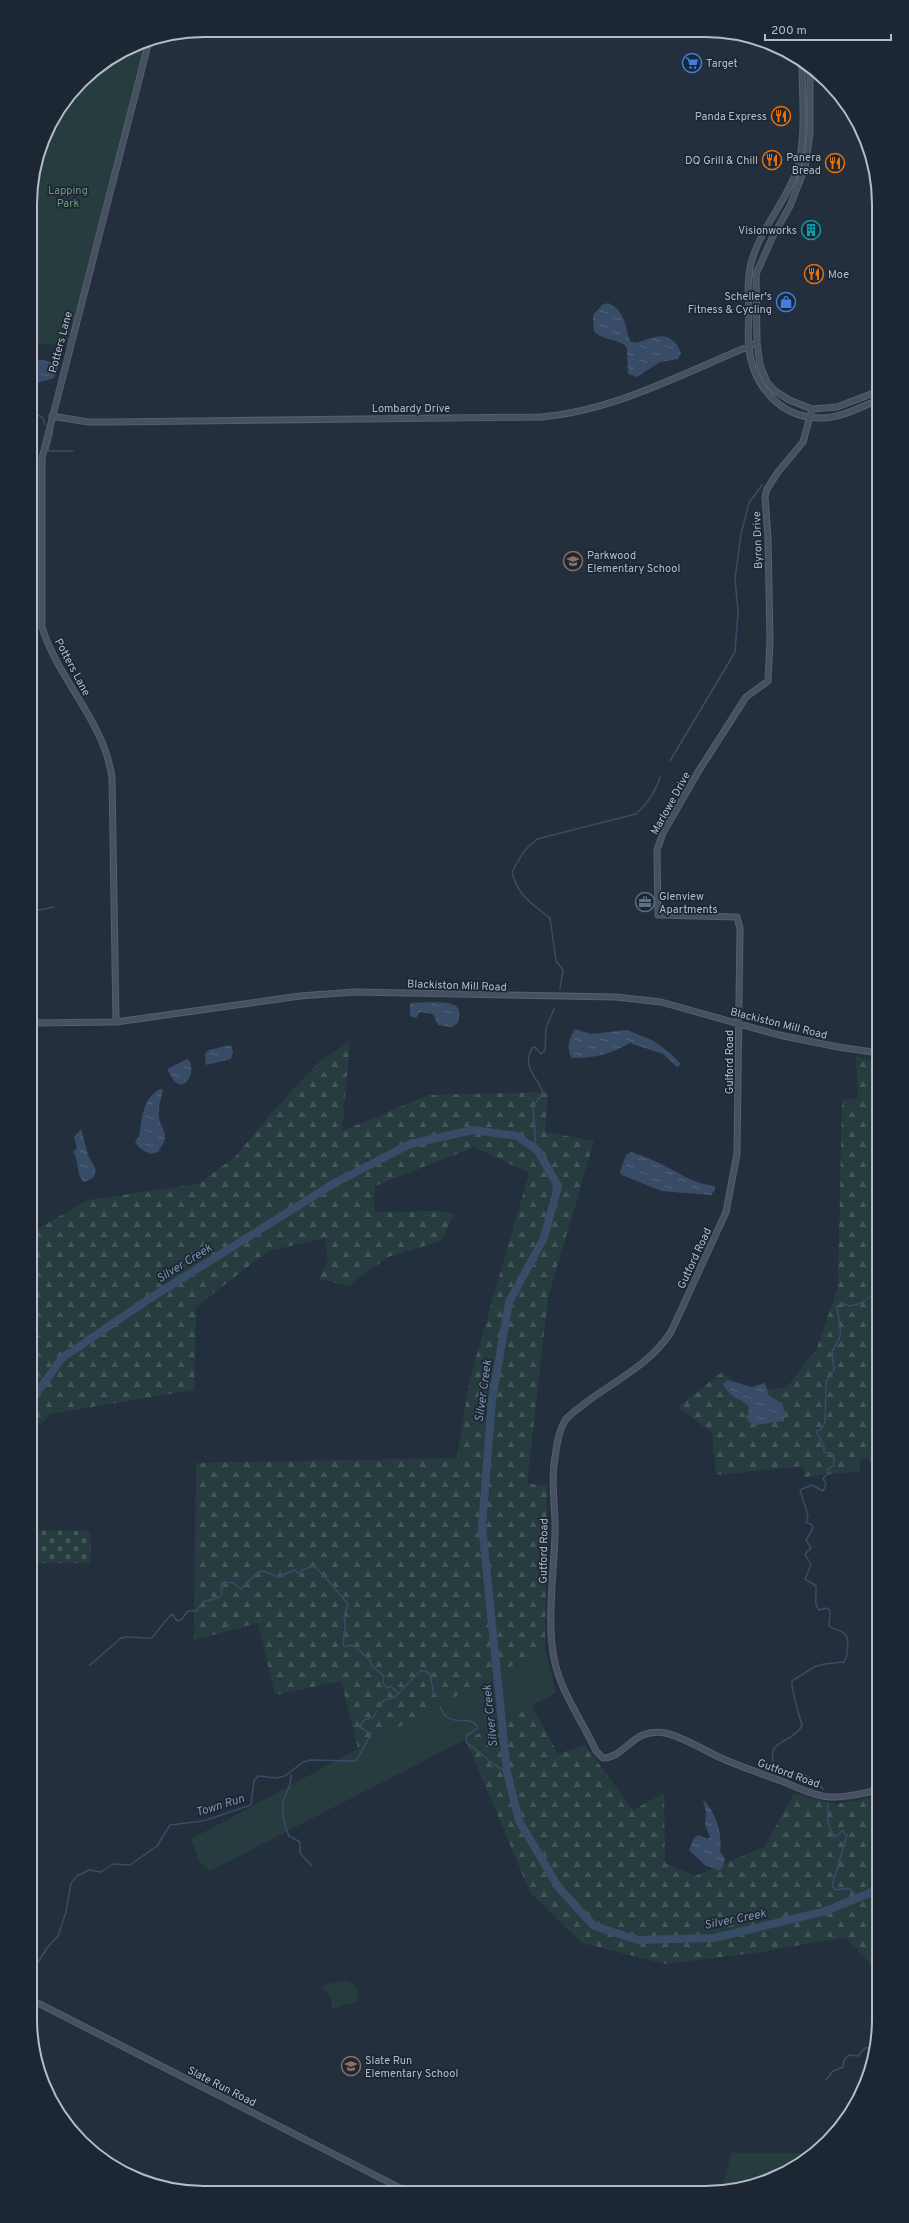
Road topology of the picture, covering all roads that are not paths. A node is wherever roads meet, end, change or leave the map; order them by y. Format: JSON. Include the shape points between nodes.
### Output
{"nodes":[{"id":1,"x":147,"y":47,"type":"edge"},
{"id":2,"x":802,"y":68,"type":"edge"},
{"id":3,"x":810,"y":74,"type":"edge"},
{"id":4,"x":802,"y":133,"type":"junction"},
{"id":5,"x":810,"y":133,"type":"junction"},
{"id":6,"x":757,"y":344,"type":"junction"},
{"id":7,"x":748,"y":347,"type":"junction"},
{"id":8,"x":872,"y":394,"type":"edge"},
{"id":9,"x":872,"y":403,"type":"edge"},
{"id":10,"x":812,"y":408,"type":"junction"},
{"id":11,"x":52,"y":416,"type":"junction"},
{"id":12,"x":810,"y":417,"type":"junction"},
{"id":13,"x":766,"y":684,"type":"joint"},
{"id":14,"x":116,"y":1022,"type":"junction"},
{"id":15,"x":37,"y":1024,"type":"edge"},
{"id":16,"x":739,"y":1024,"type":"junction"},
{"id":17,"x":872,"y":1052,"type":"edge"},
{"id":18,"x":738,"y":1100,"type":"joint"},
{"id":19,"x":872,"y":1791,"type":"edge"},
{"id":20,"x":37,"y":2003,"type":"edge"},
{"id":21,"x":396,"y":2186,"type":"edge"}],
"edges":[{"from":1,"to":11,"type":"street","name":"Potters Lane"},
{"from":2,"to":4,"type":"street"},
{"from":3,"to":5,"type":"street"},
{"from":4,"to":5,"type":"street"},
{"from":4,"to":7,"type":"street","via":[[800,154],[791,184],[752,260],[748,294]]},
{"from":5,"to":6,"type":"street","via":[[807,160],[800,182],[756,274]]},
{"from":6,"to":7,"type":"street","name":"Lombardy Drive"},
{"from":6,"to":10,"type":"street","via":[[760,365],[767,382],[789,400]]},
{"from":7,"to":11,"type":"street","name":"Lombardy Drive","via":[[627,397],[567,415],[112,422],[88,422]]},
{"from":7,"to":12,"type":"street","via":[[752,367],[765,391],[791,413]]},
{"from":8,"to":10,"type":"street","via":[[837,407]]},
{"from":9,"to":12,"type":"street","via":[[841,415],[826,418]]},
{"from":10,"to":12,"type":"street","name":"Byron Drive"},
{"from":11,"to":14,"type":"street","name":"Potters Lane","via":[[42,458],[42,627],[50,649],[104,746],[111,768]]},
{"from":12,"to":13,"type":"street","name":"Byron Drive","via":[[804,442],[778,472],[765,497],[770,641]]},
{"from":13,"to":16,"type":"street","name":"Marlowe Drive","via":[[746,697],[663,833],[658,850],[658,915],[737,917],[740,928]]},
{"from":14,"to":15,"type":"street","name":"Blackiston Mill Road"},
{"from":14,"to":16,"type":"street","name":"Blackiston Mill Road","via":[[300,996],[359,992],[641,999],[685,1007]]},
{"from":16,"to":17,"type":"street","name":"Blackiston Mill Road","via":[[783,1036]]},
{"from":16,"to":18,"type":"street","name":"Gulford Road"},
{"from":18,"to":19,"type":"street","name":"Gutford Road","via":[[738,1154],[726,1212],[671,1332],[636,1370],[579,1408],[567,1419],[562,1428],[554,1464],[552,1492],[555,1532],[552,1609],[555,1664],[596,1751],[603,1758],[616,1754],[643,1734],[666,1733],[812,1793],[830,1797]]},
{"from":20,"to":21,"type":"street","name":"Slate Run Road"}]}
